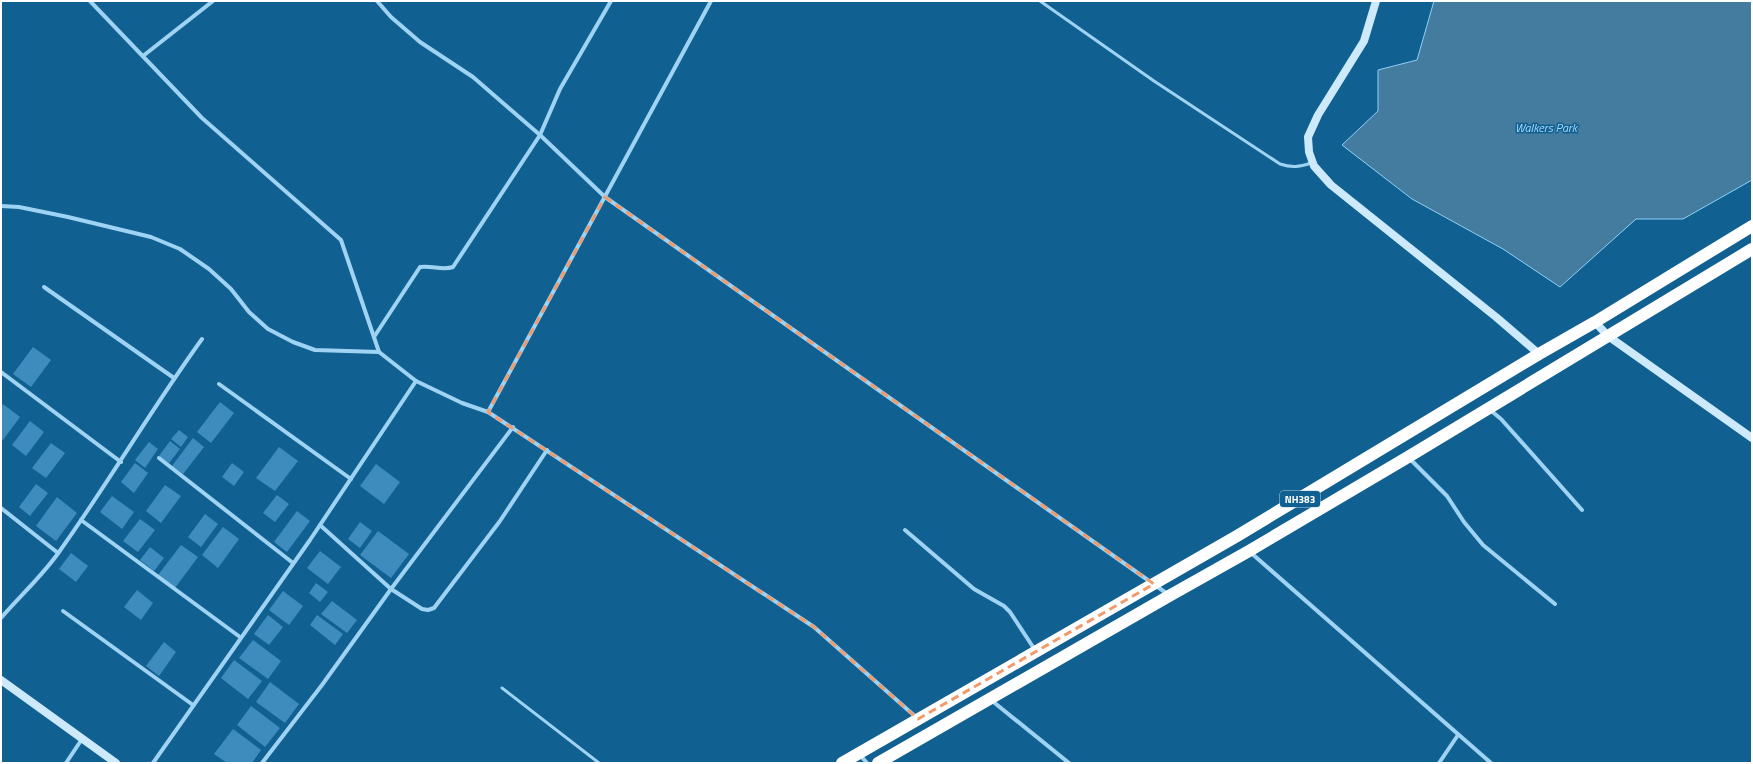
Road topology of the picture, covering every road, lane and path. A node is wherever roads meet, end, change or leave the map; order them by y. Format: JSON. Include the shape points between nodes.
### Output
{"nodes":[{"id":1,"x":90,"y":1,"type":"edge"},
{"id":2,"x":213,"y":1,"type":"edge"},
{"id":3,"x":377,"y":1,"type":"edge"},
{"id":4,"x":611,"y":1,"type":"edge"},
{"id":5,"x":711,"y":1,"type":"edge"},
{"id":6,"x":1040,"y":1,"type":"edge"},
{"id":7,"x":1376,"y":1,"type":"edge"},
{"id":8,"x":143,"y":56,"type":"junction"},
{"id":9,"x":540,"y":135,"type":"junction"},
{"id":10,"x":1313,"y":162,"type":"junction"},
{"id":11,"x":605,"y":197,"type":"junction"},
{"id":12,"x":1,"y":206,"type":"edge"},
{"id":13,"x":1752,"y":226,"type":"edge"},
{"id":14,"x":1752,"y":249,"type":"edge"},
{"id":15,"x":44,"y":287,"type":"dead end"},
{"id":16,"x":1595,"y":322,"type":"junction"},
{"id":17,"x":374,"y":336,"type":"junction"},
{"id":18,"x":1608,"y":336,"type":"junction"},
{"id":19,"x":202,"y":339,"type":"dead end"},
{"id":20,"x":379,"y":352,"type":"junction"},
{"id":21,"x":1539,"y":354,"type":"junction"},
{"id":22,"x":1,"y":372,"type":"edge"},
{"id":23,"x":174,"y":378,"type":"junction"},
{"id":24,"x":416,"y":382,"type":"junction"},
{"id":25,"x":219,"y":384,"type":"dead end"},
{"id":26,"x":1488,"y":409,"type":"junction"},
{"id":27,"x":488,"y":412,"type":"junction"},
{"id":28,"x":513,"y":428,"type":"junction"},
{"id":29,"x":1752,"y":438,"type":"edge"},
{"id":30,"x":547,"y":450,"type":"junction"},
{"id":31,"x":159,"y":458,"type":"dead end"},
{"id":32,"x":1408,"y":458,"type":"junction"},
{"id":33,"x":121,"y":462,"type":"junction"},
{"id":34,"x":351,"y":479,"type":"junction"},
{"id":35,"x":1,"y":508,"type":"edge"},
{"id":36,"x":1582,"y":510,"type":"dead end"},
{"id":37,"x":81,"y":520,"type":"junction"},
{"id":38,"x":320,"y":525,"type":"junction"},
{"id":39,"x":905,"y":530,"type":"dead end"},
{"id":40,"x":1250,"y":552,"type":"junction"},
{"id":41,"x":58,"y":553,"type":"junction"},
{"id":42,"x":293,"y":563,"type":"junction"},
{"id":43,"x":1154,"y":584,"type":"junction"},
{"id":44,"x":391,"y":589,"type":"junction"},
{"id":45,"x":1169,"y":596,"type":"junction"},
{"id":46,"x":1555,"y":604,"type":"dead end"},
{"id":47,"x":63,"y":611,"type":"dead end"},
{"id":48,"x":1,"y":618,"type":"edge"},
{"id":49,"x":240,"y":637,"type":"junction"},
{"id":50,"x":1036,"y":652,"type":"junction"},
{"id":51,"x":1,"y":680,"type":"edge"},
{"id":52,"x":502,"y":688,"type":"dead end"},
{"id":53,"x":990,"y":700,"type":"junction"},
{"id":54,"x":193,"y":705,"type":"junction"},
{"id":55,"x":918,"y":719,"type":"junction"},
{"id":56,"x":1458,"y":735,"type":"junction"},
{"id":57,"x":82,"y":739,"type":"junction"},
{"id":58,"x":858,"y":754,"type":"junction"},
{"id":59,"x":66,"y":763,"type":"edge"},
{"id":60,"x":116,"y":763,"type":"edge"},
{"id":61,"x":153,"y":763,"type":"edge"},
{"id":62,"x":262,"y":763,"type":"edge"},
{"id":63,"x":599,"y":763,"type":"edge"},
{"id":64,"x":842,"y":763,"type":"edge"},
{"id":65,"x":867,"y":763,"type":"edge"},
{"id":66,"x":878,"y":763,"type":"edge"},
{"id":67,"x":1069,"y":763,"type":"edge"},
{"id":68,"x":1439,"y":763,"type":"edge"},
{"id":69,"x":1491,"y":763,"type":"edge"}],
"edges":[{"from":1,"to":8,"type":"street"},
{"from":2,"to":8,"type":"street"},
{"from":3,"to":9,"type":"street","via":[[391,18],[420,42],[473,77]]},
{"from":4,"to":9,"type":"street","via":[[560,90]]},
{"from":5,"to":11,"type":"street"},
{"from":6,"to":10,"type":"lane","via":[[1154,81],[1280,164],[1299,167]]},
{"from":7,"to":10,"type":"main road","via":[[1364,41],[1318,115],[1308,137]]},
{"from":8,"to":17,"type":"street","via":[[202,118],[341,240]]},
{"from":9,"to":11,"type":"street"},
{"from":9,"to":17,"type":"street","via":[[453,267],[446,270],[420,267]]},
{"from":10,"to":21,"type":"main road","via":[[1331,185]]},
{"from":11,"to":27,"type":"street"},
{"from":11,"to":43,"type":"street"},
{"from":12,"to":20,"type":"street","via":[[68,216],[151,237],[180,249],[209,269],[268,329],[293,342],[315,350]]},
{"from":13,"to":16,"type":"highway","number":"NH383"},
{"from":14,"to":18,"type":"highway","number":"NH383"},
{"from":15,"to":23,"type":"street"},
{"from":16,"to":18,"type":"main road"},
{"from":16,"to":21,"type":"highway","number":"NH383"},
{"from":17,"to":20,"type":"street"},
{"from":18,"to":26,"type":"highway","number":"NH383"},
{"from":18,"to":29,"type":"main road"},
{"from":19,"to":23,"type":"street"},
{"from":20,"to":24,"type":"street"},
{"from":21,"to":43,"type":"highway","number":"NH383"},
{"from":22,"to":33,"type":"street"},
{"from":23,"to":33,"type":"street"},
{"from":24,"to":27,"type":"street"},
{"from":24,"to":34,"type":"street"},
{"from":25,"to":34,"type":"street"},
{"from":26,"to":32,"type":"highway","number":"NH383"},
{"from":26,"to":36,"type":"street","via":[[1501,419]]},
{"from":27,"to":28,"type":"street"},
{"from":28,"to":30,"type":"street"},
{"from":28,"to":44,"type":"street"},
{"from":30,"to":44,"type":"street","via":[[500,521],[434,608],[422,609]]},
{"from":30,"to":55,"type":"street","via":[[814,627]]},
{"from":31,"to":42,"type":"street"},
{"from":32,"to":40,"type":"highway","number":"NH383"},
{"from":32,"to":46,"type":"street","via":[[1446,496],[1483,545]]},
{"from":33,"to":37,"type":"street"},
{"from":34,"to":38,"type":"street"},
{"from":35,"to":41,"type":"street"},
{"from":37,"to":41,"type":"street"},
{"from":37,"to":49,"type":"street"},
{"from":38,"to":42,"type":"street"},
{"from":38,"to":44,"type":"street"},
{"from":39,"to":50,"type":"street","via":[[974,589],[1004,606]]},
{"from":40,"to":45,"type":"highway","number":"NH383"},
{"from":40,"to":56,"type":"street"},
{"from":41,"to":48,"type":"street"},
{"from":42,"to":49,"type":"street"},
{"from":43,"to":45,"type":"street"},
{"from":43,"to":50,"type":"highway","number":"NH383"},
{"from":44,"to":62,"type":"street"},
{"from":45,"to":53,"type":"highway","number":"NH383"},
{"from":47,"to":54,"type":"street"},
{"from":49,"to":54,"type":"street"},
{"from":50,"to":55,"type":"highway","number":"NH383"},
{"from":51,"to":57,"type":"main road"},
{"from":52,"to":63,"type":"lane"},
{"from":53,"to":66,"type":"highway","number":"NH383"},
{"from":53,"to":67,"type":"street"},
{"from":54,"to":61,"type":"street"},
{"from":55,"to":58,"type":"highway","number":"NH383"},
{"from":56,"to":68,"type":"street"},
{"from":56,"to":69,"type":"street"},
{"from":57,"to":59,"type":"street"},
{"from":57,"to":60,"type":"main road"},
{"from":58,"to":64,"type":"highway","number":"NH383"},
{"from":58,"to":65,"type":"street"}]}
